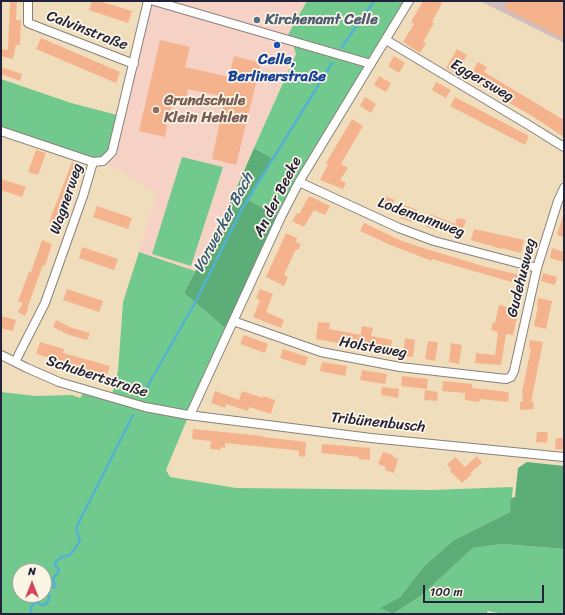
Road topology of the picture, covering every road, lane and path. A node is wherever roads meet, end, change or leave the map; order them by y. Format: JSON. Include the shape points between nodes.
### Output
{"nodes":[{"id":1,"x":28,"y":1,"type":"edge"},
{"id":2,"x":148,"y":1,"type":"edge"},
{"id":3,"x":154,"y":1,"type":"edge"},
{"id":4,"x":409,"y":1,"type":"edge"},
{"id":5,"x":386,"y":40,"type":"junction"},
{"id":6,"x":134,"y":64,"type":"junction"},
{"id":7,"x":371,"y":64,"type":"junction"},
{"id":8,"x":1,"y":130,"type":"edge"},
{"id":9,"x":564,"y":147,"type":"edge"},
{"id":10,"x":93,"y":162,"type":"junction"},
{"id":11,"x":299,"y":182,"type":"junction"},
{"id":12,"x":564,"y":188,"type":"edge"},
{"id":13,"x":537,"y":268,"type":"junction"},
{"id":14,"x":233,"y":321,"type":"junction"},
{"id":15,"x":1,"y":355,"type":"edge"},
{"id":16,"x":15,"y":362,"type":"junction"},
{"id":17,"x":511,"y":377,"type":"joint"},
{"id":18,"x":189,"y":415,"type":"junction"},
{"id":19,"x":564,"y":457,"type":"edge"}],
"edges":[{"from":1,"to":6,"type":"street","name":"Calvinstraße","via":[[28,23]]},
{"from":2,"to":6,"type":"street","name":"Wagnerweg"},
{"from":3,"to":7,"type":"street"},
{"from":4,"to":5,"type":"street","name":"An der Beeke"},
{"from":5,"to":7,"type":"street","name":"An der Beeke"},
{"from":5,"to":9,"type":"street","name":"Eggersweg"},
{"from":6,"to":10,"type":"street","name":"Wagnerweg","via":[[112,152],[103,161]]},
{"from":7,"to":11,"type":"street","name":"An der Beeke"},
{"from":8,"to":10,"type":"street"},
{"from":10,"to":16,"type":"street","name":"Wagnerweg","via":[[45,303]]},
{"from":11,"to":13,"type":"street","name":"Lodemannweg","via":[[399,228],[434,241]]},
{"from":11,"to":14,"type":"street","name":"An der Beeke"},
{"from":12,"to":13,"type":"street","name":"Gudehusweg"},
{"from":13,"to":17,"type":"street","name":"Gudehusweg"},
{"from":14,"to":17,"type":"street","name":"Holsteweg","via":[[321,352],[400,367],[506,379]]},
{"from":14,"to":18,"type":"street","name":"An der Beeke"},
{"from":15,"to":16,"type":"street","name":"Schubertstraße"},
{"from":16,"to":18,"type":"street","name":"Schubertstraße","via":[[85,391],[145,408]]},
{"from":18,"to":19,"type":"street","name":"Tribünenbusch","via":[[371,438]]}]}
